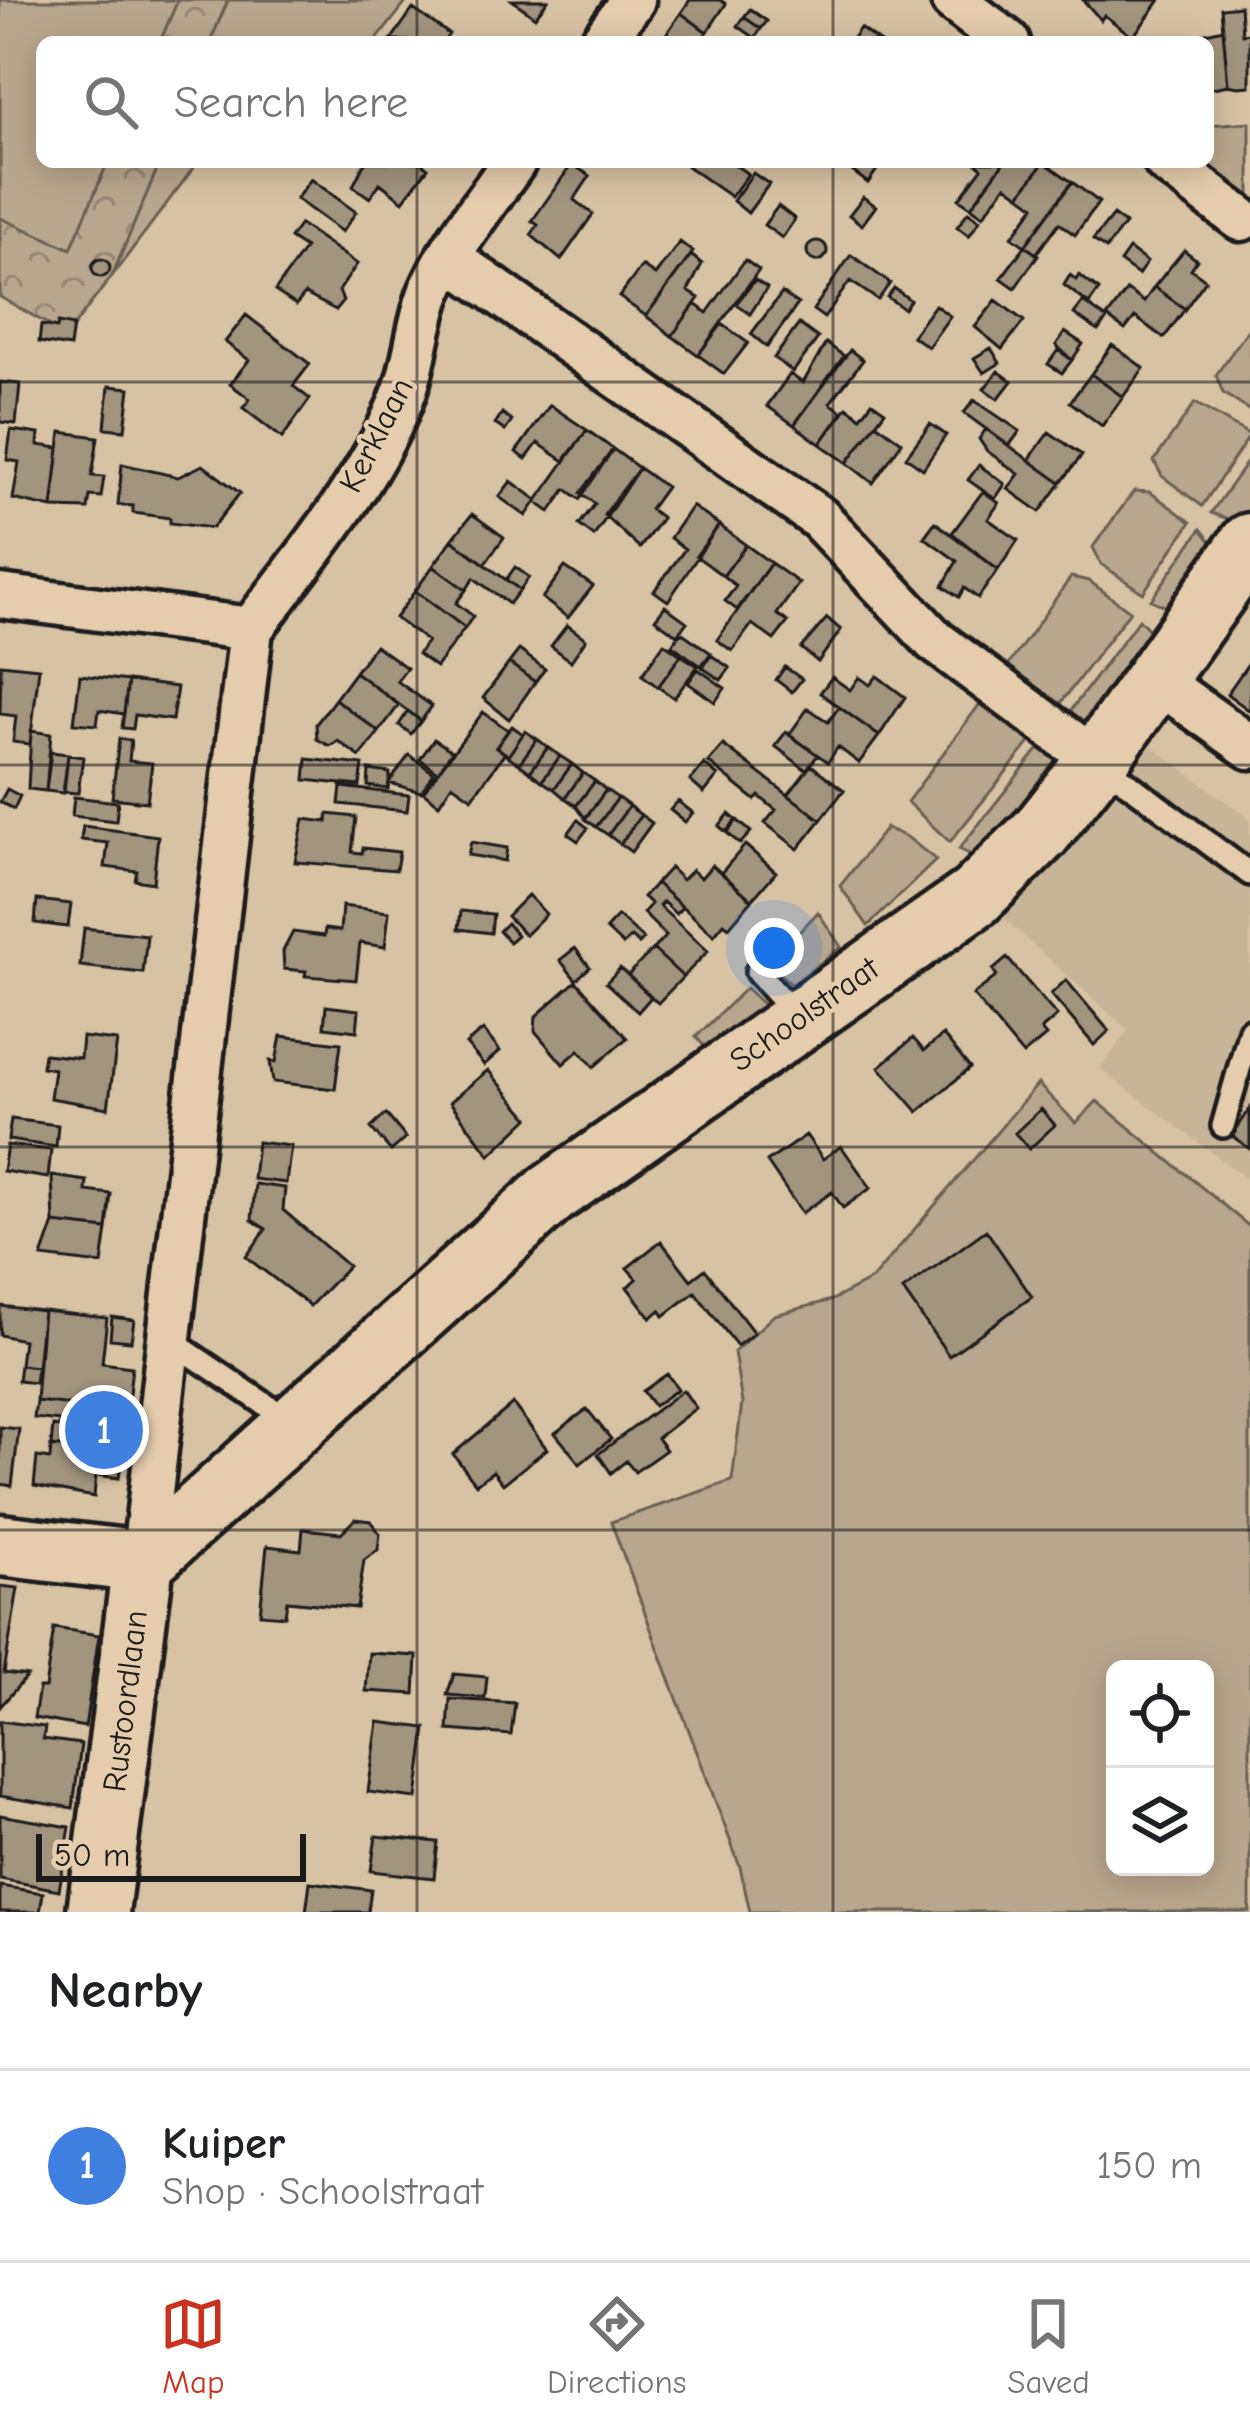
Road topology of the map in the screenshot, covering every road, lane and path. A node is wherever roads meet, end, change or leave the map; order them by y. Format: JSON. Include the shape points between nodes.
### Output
{"nodes":[{"id":1,"x":633,"y":0,"type":"edge"},
{"id":2,"x":953,"y":0,"type":"edge"},
{"id":3,"x":606,"y":36,"type":"edge"},
{"id":4,"x":1000,"y":36,"type":"edge"},
{"id":5,"x":510,"y":168,"type":"edge"},
{"id":6,"x":1174,"y":168,"type":"edge"},
{"id":7,"x":1241,"y":219,"type":"dead end"},
{"id":8,"x":448,"y":257,"type":"junction"},
{"id":9,"x":1250,"y":544,"type":"edge"},
{"id":10,"x":0,"y":596,"type":"edge"},
{"id":11,"x":251,"y":628,"type":"junction"},
{"id":12,"x":1155,"y":679,"type":"junction"},
{"id":13,"x":1250,"y":747,"type":"edge"},
{"id":14,"x":1097,"y":760,"type":"junction"},
{"id":15,"x":1250,"y":874,"type":"edge"},
{"id":16,"x":757,"y":972,"type":"dead end"},
{"id":17,"x":798,"y":1018,"type":"junction"},
{"id":18,"x":1250,"y":1030,"type":"edge"},
{"id":19,"x":1222,"y":1126,"type":"dead end"},
{"id":20,"x":167,"y":1338,"type":"junction"},
{"id":21,"x":296,"y":1425,"type":"junction"},
{"id":22,"x":0,"y":1545,"type":"edge"},
{"id":23,"x":143,"y":1562,"type":"junction"},
{"id":24,"x":98,"y":1912,"type":"edge"}],
"edges":[{"from":1,"to":3,"type":"street"},
{"from":2,"to":4,"type":"street"},
{"from":5,"to":8,"type":"street","name":"Kerklaan"},
{"from":6,"to":7,"type":"street"},
{"from":8,"to":11,"type":"street","name":"Kerklaan","via":[[405,391],[377,446]]},
{"from":8,"to":14,"type":"street","via":[[819,518],[935,641]]},
{"from":9,"to":12,"type":"street","name":"Schoolstraat"},
{"from":10,"to":11,"type":"street"},
{"from":11,"to":20,"type":"street"},
{"from":12,"to":13,"type":"street"},
{"from":12,"to":14,"type":"street","name":"Schoolstraat"},
{"from":14,"to":15,"type":"lane"},
{"from":14,"to":17,"type":"street","name":"Schoolstraat","via":[[976,897]]},
{"from":16,"to":17,"type":"lane"},
{"from":17,"to":21,"type":"street","name":"Schoolstraat","via":[[551,1194]]},
{"from":18,"to":19,"type":"lane"},
{"from":20,"to":21,"type":"lane"},
{"from":20,"to":23,"type":"street"},
{"from":21,"to":23,"type":"street","name":"Schoolstraat"},
{"from":22,"to":23,"type":"street"},
{"from":23,"to":24,"type":"street","name":"Rustoordlaan"}]}
